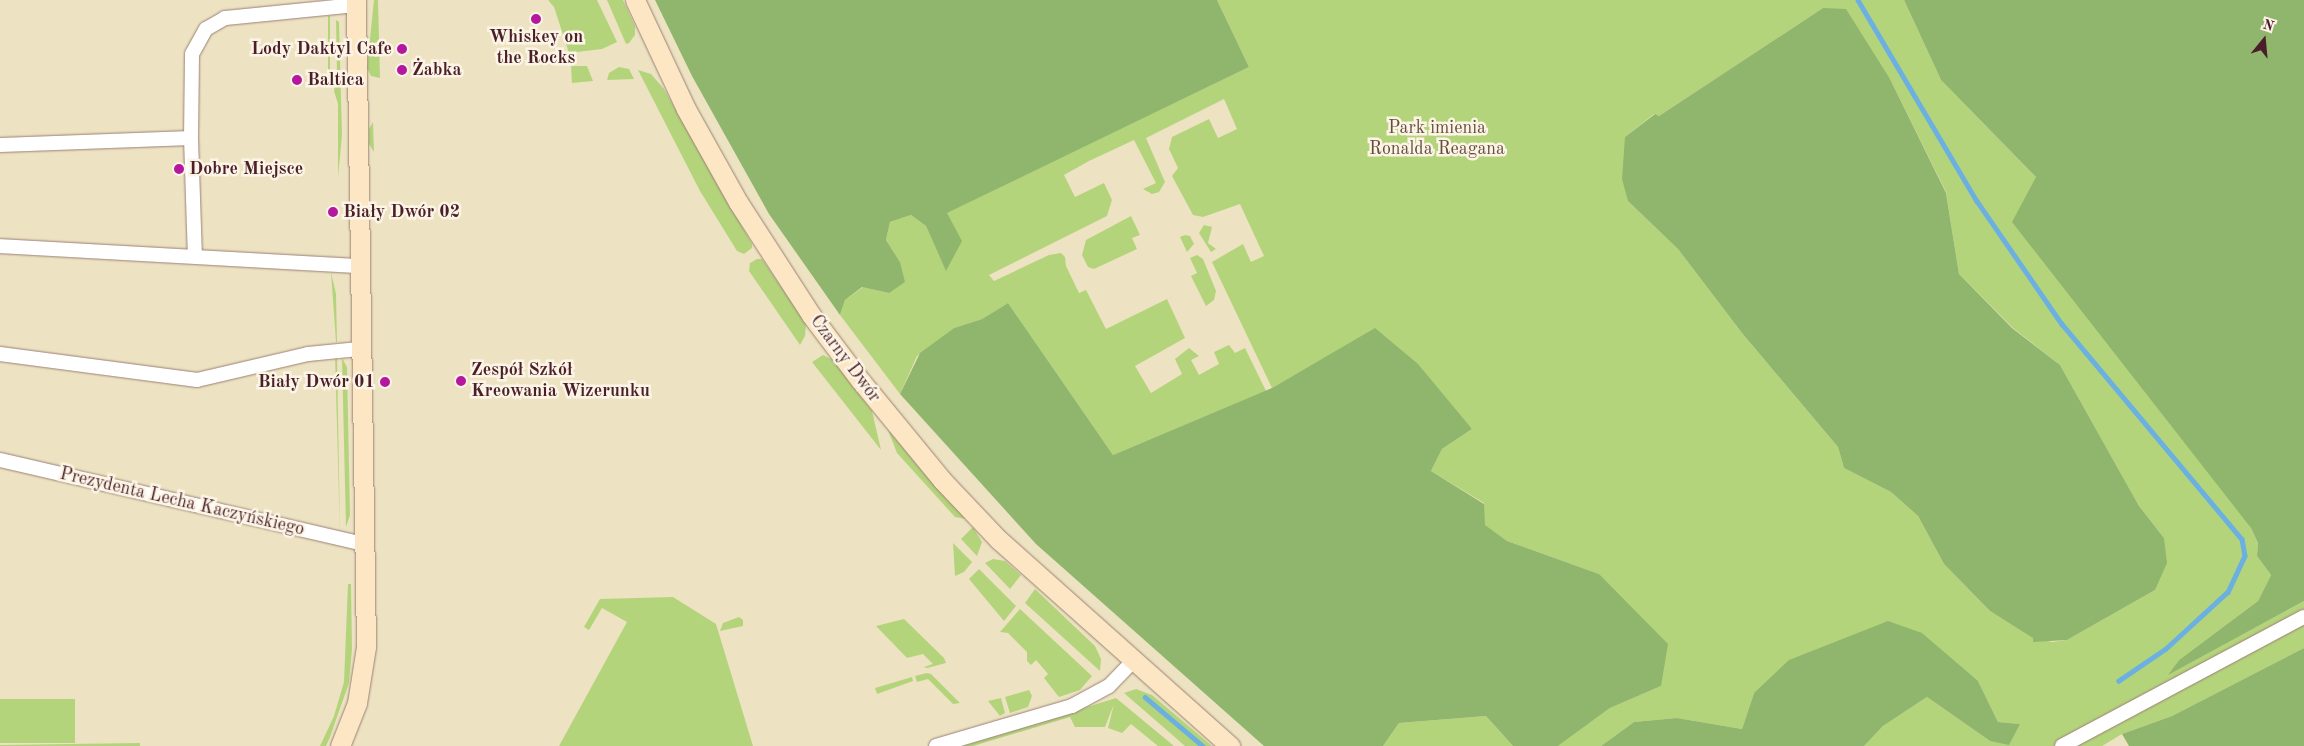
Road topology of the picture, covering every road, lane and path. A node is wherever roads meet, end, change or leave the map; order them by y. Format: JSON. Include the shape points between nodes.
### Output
{"nodes":[{"id":1,"x":635,"y":0,"type":"edge"},
{"id":2,"x":356,"y":2,"type":"edge"},
{"id":3,"x":191,"y":138,"type":"junction"},
{"id":4,"x":0,"y":145,"type":"edge"},
{"id":5,"x":0,"y":246,"type":"edge"},
{"id":6,"x":196,"y":256,"type":"junction"},
{"id":7,"x":358,"y":266,"type":"junction"},
{"id":8,"x":359,"y":349,"type":"junction"},
{"id":9,"x":0,"y":354,"type":"edge"},
{"id":10,"x":0,"y":460,"type":"edge"},
{"id":11,"x":364,"y":544,"type":"junction"},
{"id":12,"x":2304,"y":617,"type":"edge"},
{"id":13,"x":1132,"y":662,"type":"junction"},
{"id":14,"x":340,"y":746,"type":"edge"},
{"id":15,"x":936,"y":746,"type":"edge"},
{"id":16,"x":1230,"y":746,"type":"edge"},
{"id":17,"x":2062,"y":746,"type":"edge"}],
"edges":[{"from":1,"to":13,"type":"main road","name":"Czarny Dwór","via":[[686,109],[738,202],[811,315],[860,380],[977,517]]},
{"from":2,"to":3,"type":"street","via":[[225,18],[206,30],[192,54]]},
{"from":2,"to":7,"type":"main road"},
{"from":3,"to":4,"type":"street"},
{"from":3,"to":6,"type":"street"},
{"from":5,"to":6,"type":"street"},
{"from":6,"to":7,"type":"street"},
{"from":7,"to":8,"type":"main road"},
{"from":8,"to":9,"type":"street","via":[[308,354],[197,380]]},
{"from":8,"to":11,"type":"main road"},
{"from":10,"to":11,"type":"street","name":"Prezydenta Lecha Kaczyńskiego"},
{"from":11,"to":14,"type":"main road","via":[[362,685]]},
{"from":12,"to":17,"type":"street"},
{"from":13,"to":15,"type":"street","via":[[1109,686],[1072,706]]},
{"from":13,"to":16,"type":"main road","name":"Czarny Dwór"}]}
